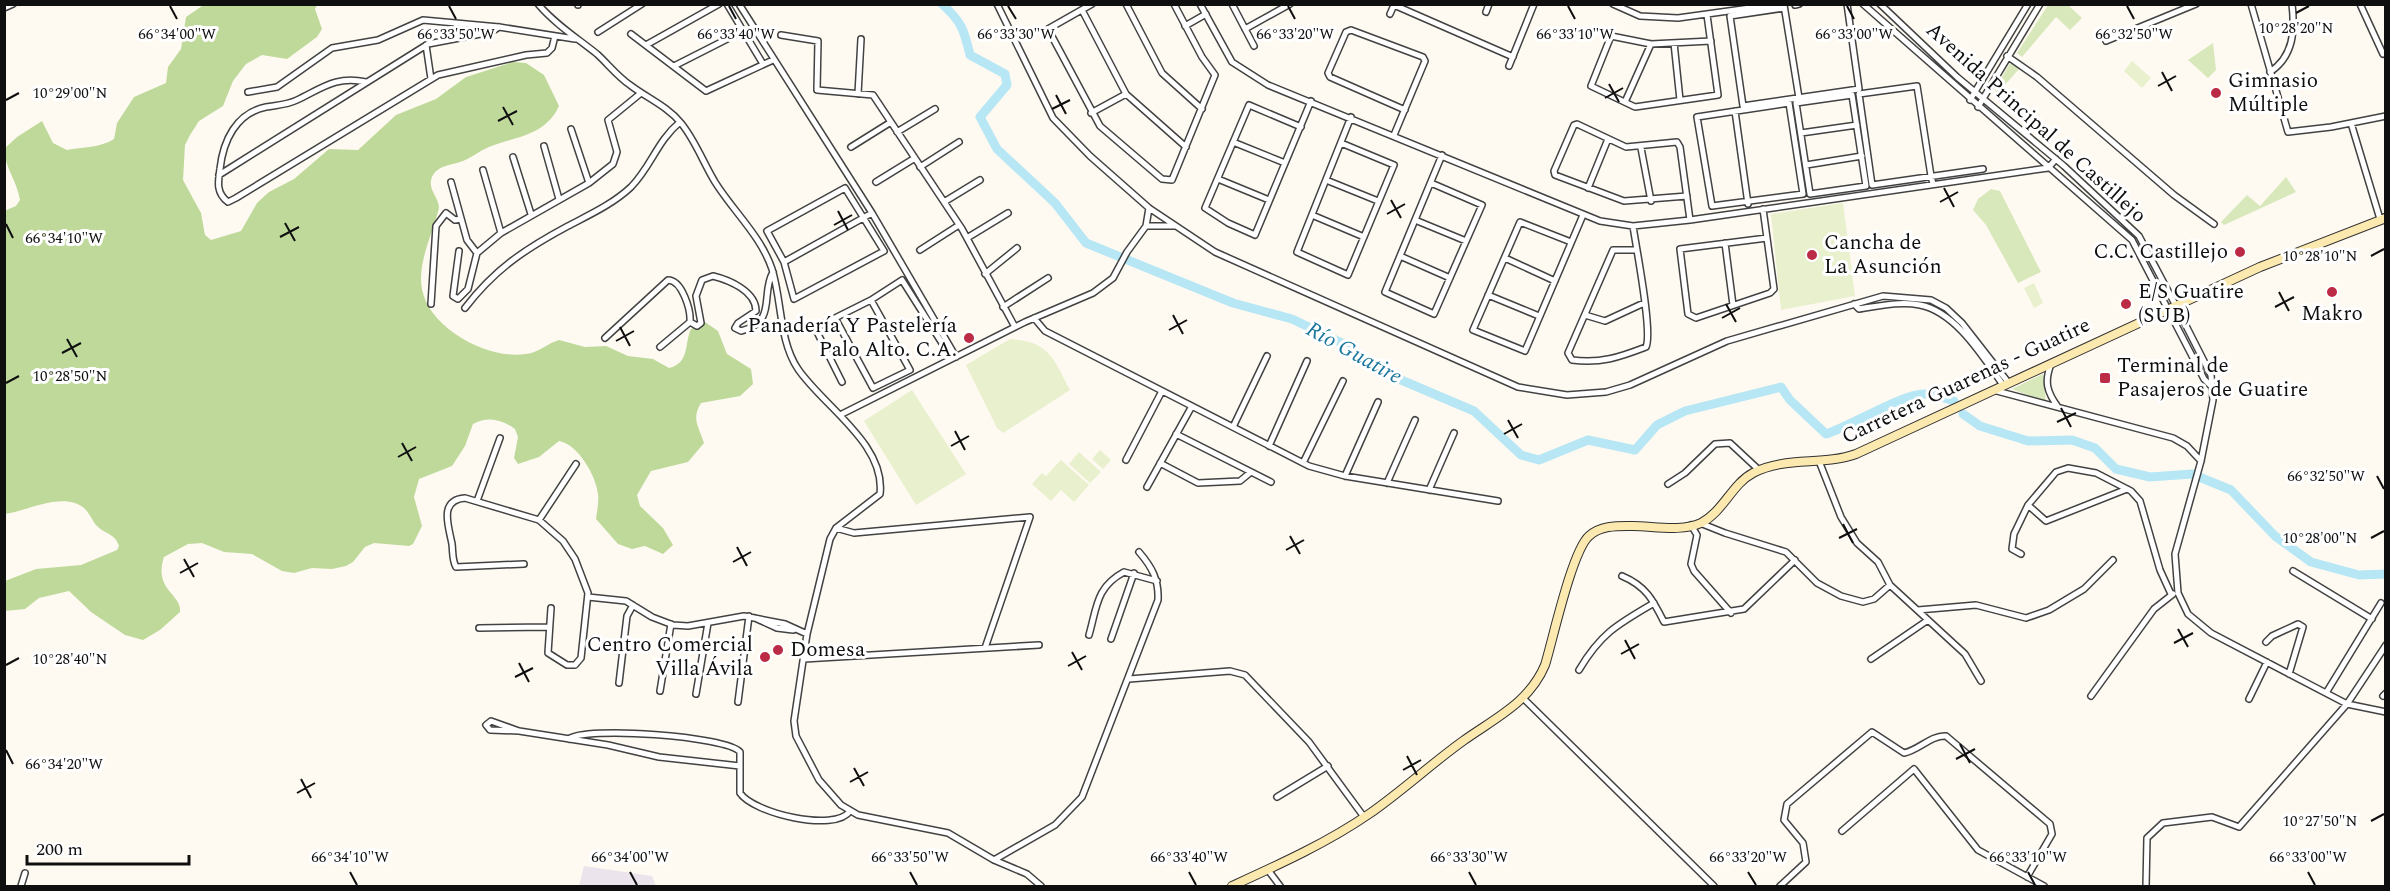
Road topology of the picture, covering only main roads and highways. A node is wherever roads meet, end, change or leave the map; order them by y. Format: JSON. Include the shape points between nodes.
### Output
{"nodes":[{"id":1,"x":2384,"y":218,"type":"edge"},
{"id":2,"x":1232,"y":886,"type":"edge"}],
"edges":[{"from":1,"to":2,"type":"main road","name":"Carretera Guarenas - Guatire","via":[[2260,267],[1856,454],[1759,470],[1745,478],[1700,523],[1599,530],[1587,537],[1578,553],[1545,665],[1524,699],[1364,817]]}]}
